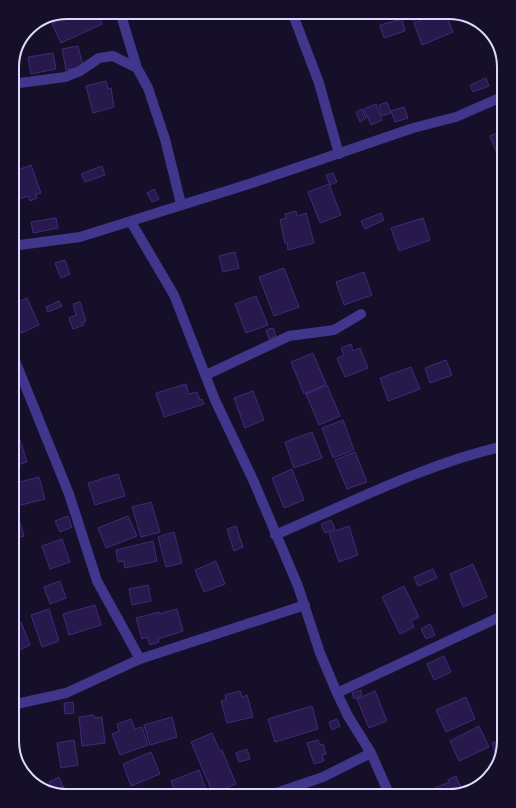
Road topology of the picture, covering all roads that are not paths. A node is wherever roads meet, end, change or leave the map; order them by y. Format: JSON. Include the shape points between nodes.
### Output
{"nodes":[{"id":1,"x":122,"y":19,"type":"edge"},
{"id":2,"x":295,"y":19,"type":"edge"},
{"id":3,"x":137,"y":68,"type":"junction"},
{"id":4,"x":19,"y":83,"type":"edge"},
{"id":5,"x":497,"y":99,"type":"edge"},
{"id":6,"x":339,"y":154,"type":"junction"},
{"id":7,"x":181,"y":204,"type":"junction"},
{"id":8,"x":131,"y":222,"type":"junction"},
{"id":9,"x":19,"y":245,"type":"edge"},
{"id":10,"x":361,"y":314,"type":"dead end"},
{"id":11,"x":19,"y":370,"type":"edge"},
{"id":12,"x":206,"y":375,"type":"junction"},
{"id":13,"x":497,"y":448,"type":"edge"},
{"id":14,"x":275,"y":535,"type":"junction"},
{"id":15,"x":305,"y":605,"type":"junction"},
{"id":16,"x":497,"y":618,"type":"edge"},
{"id":17,"x":140,"y":659,"type":"junction"},
{"id":18,"x":337,"y":693,"type":"junction"},
{"id":19,"x":19,"y":703,"type":"edge"},
{"id":20,"x":371,"y":753,"type":"junction"},
{"id":21,"x":287,"y":789,"type":"edge"},
{"id":22,"x":387,"y":789,"type":"edge"}],
"edges":[{"from":1,"to":3,"type":"street"},
{"from":2,"to":6,"type":"street"},
{"from":3,"to":4,"type":"street","via":[[113,56],[99,58],[80,71],[65,77]]},
{"from":3,"to":7,"type":"street","via":[[148,88],[165,139]]},
{"from":5,"to":6,"type":"street","via":[[456,117],[413,128]]},
{"from":6,"to":7,"type":"street"},
{"from":7,"to":8,"type":"street"},
{"from":8,"to":9,"type":"street","via":[[80,237]]},
{"from":8,"to":12,"type":"street","via":[[174,295]]},
{"from":10,"to":12,"type":"street","via":[[334,330],[289,336]]},
{"from":11,"to":17,"type":"street","via":[[70,494],[97,581]]},
{"from":12,"to":14,"type":"street"},
{"from":13,"to":14,"type":"street","via":[[410,476]]},
{"from":14,"to":15,"type":"street"},
{"from":15,"to":17,"type":"street"},
{"from":15,"to":18,"type":"street","via":[[320,653]]},
{"from":16,"to":18,"type":"street"},
{"from":17,"to":19,"type":"street","via":[[66,692]]},
{"from":18,"to":20,"type":"street"},
{"from":20,"to":21,"type":"street","via":[[323,777]]},
{"from":20,"to":22,"type":"street"}]}
